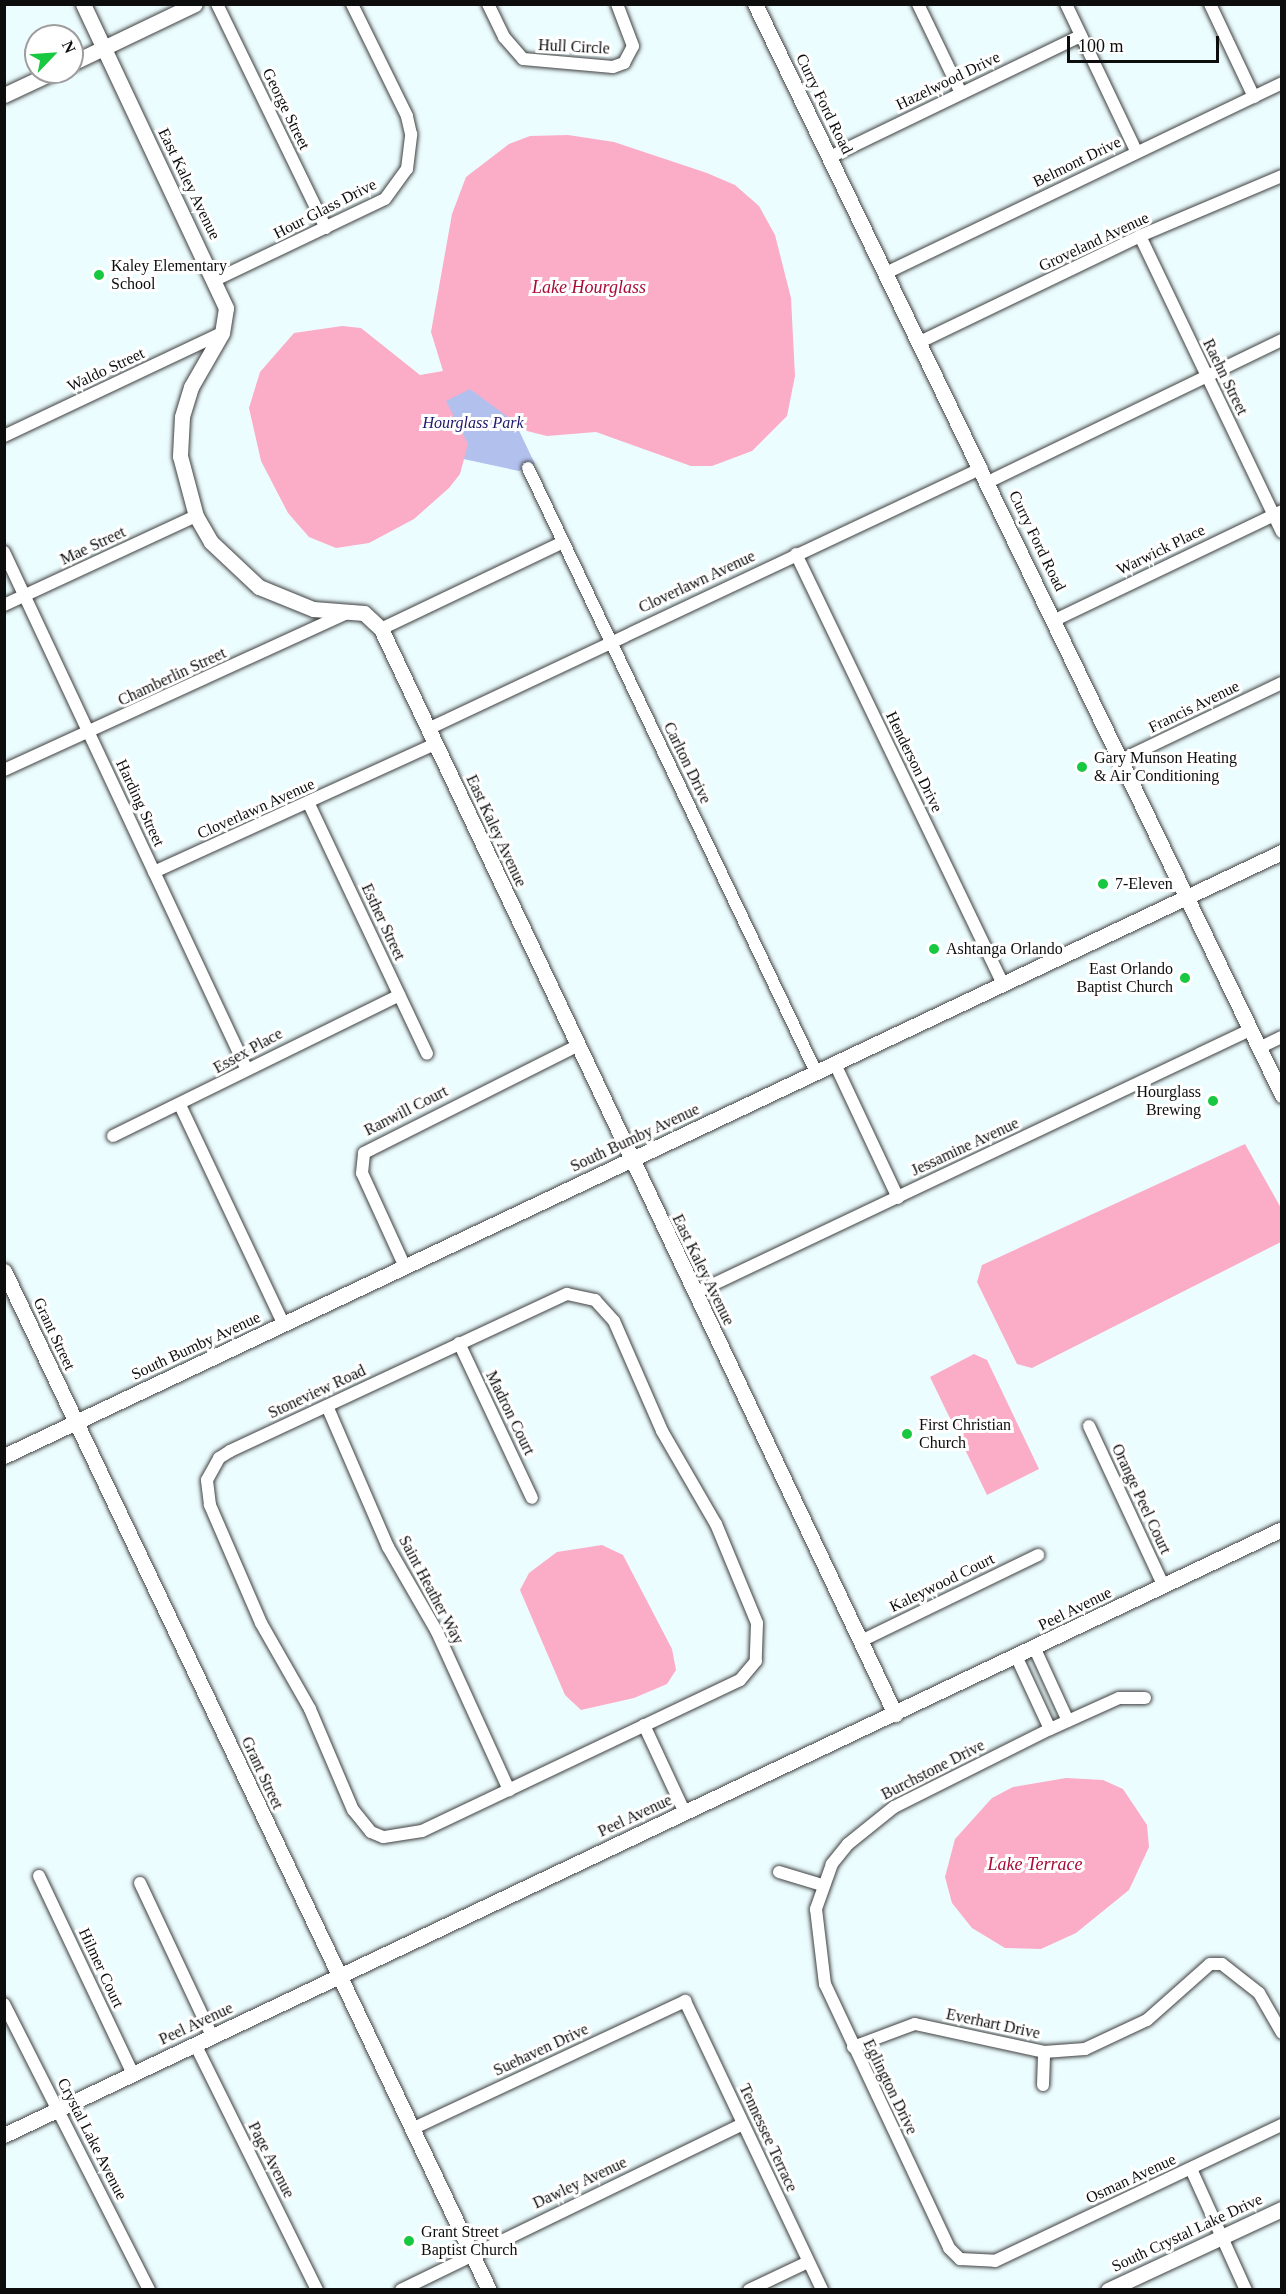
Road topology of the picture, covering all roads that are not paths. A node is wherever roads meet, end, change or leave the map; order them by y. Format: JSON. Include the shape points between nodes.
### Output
{"nodes":[{"id":1,"x":82,"y":4,"type":"edge"},
{"id":2,"x":195,"y":4,"type":"edge"},
{"id":3,"x":217,"y":4,"type":"edge"},
{"id":4,"x":352,"y":4,"type":"edge"},
{"id":5,"x":488,"y":4,"type":"edge"},
{"id":6,"x":617,"y":4,"type":"edge"},
{"id":7,"x":755,"y":4,"type":"edge"},
{"id":8,"x":918,"y":4,"type":"edge"},
{"id":9,"x":1066,"y":4,"type":"edge"},
{"id":10,"x":1209,"y":4,"type":"edge"},
{"id":11,"x":1080,"y":36,"type":"junction"},
{"id":12,"x":104,"y":48,"type":"junction"},
{"id":13,"x":84,"y":57,"type":"edge"},
{"id":14,"x":27,"y":84,"type":"edge"},
{"id":15,"x":1281,"y":84,"type":"edge"},
{"id":16,"x":961,"y":93,"type":"junction"},
{"id":17,"x":4,"y":95,"type":"edge"},
{"id":18,"x":1254,"y":97,"type":"junction"},
{"id":19,"x":1136,"y":151,"type":"junction"},
{"id":20,"x":830,"y":157,"type":"junction"},
{"id":21,"x":1281,"y":176,"type":"edge"},
{"id":22,"x":326,"y":228,"type":"junction"},
{"id":23,"x":1140,"y":236,"type":"junction"},
{"id":24,"x":888,"y":272,"type":"junction"},
{"id":25,"x":215,"y":280,"type":"junction"},
{"id":26,"x":222,"y":333,"type":"junction"},
{"id":27,"x":1281,"y":340,"type":"edge"},
{"id":28,"x":922,"y":341,"type":"junction"},
{"id":29,"x":1206,"y":376,"type":"junction"},
{"id":30,"x":4,"y":436,"type":"edge"},
{"id":31,"x":528,"y":468,"type":"dead end"},
{"id":32,"x":985,"y":475,"type":"junction"},
{"id":33,"x":1277,"y":513,"type":"edge"},
{"id":34,"x":196,"y":516,"type":"junction"},
{"id":35,"x":1281,"y":532,"type":"edge"},
{"id":36,"x":563,"y":542,"type":"junction"},
{"id":37,"x":4,"y":552,"type":"edge"},
{"id":38,"x":796,"y":554,"type":"junction"},
{"id":39,"x":25,"y":596,"type":"junction"},
{"id":40,"x":4,"y":605,"type":"edge"},
{"id":41,"x":352,"y":611,"type":"junction"},
{"id":42,"x":1055,"y":620,"type":"junction"},
{"id":43,"x":381,"y":629,"type":"junction"},
{"id":44,"x":610,"y":642,"type":"junction"},
{"id":45,"x":1281,"y":683,"type":"edge"},
{"id":46,"x":428,"y":729,"type":"junction"},
{"id":47,"x":88,"y":731,"type":"junction"},
{"id":48,"x":435,"y":744,"type":"junction"},
{"id":49,"x":1121,"y":760,"type":"junction"},
{"id":50,"x":4,"y":770,"type":"edge"},
{"id":51,"x":309,"y":804,"type":"junction"},
{"id":52,"x":1281,"y":852,"type":"edge"},
{"id":53,"x":154,"y":872,"type":"junction"},
{"id":54,"x":1187,"y":897,"type":"junction"},
{"id":55,"x":1003,"y":985,"type":"junction"},
{"id":56,"x":399,"y":995,"type":"junction"},
{"id":57,"x":1250,"y":1030,"type":"junction"},
{"id":58,"x":1281,"y":1037,"type":"edge"},
{"id":59,"x":577,"y":1046,"type":"junction"},
{"id":60,"x":1259,"y":1048,"type":"junction"},
{"id":61,"x":427,"y":1054,"type":"dead end"},
{"id":62,"x":835,"y":1064,"type":"junction"},
{"id":63,"x":246,"y":1068,"type":"junction"},
{"id":64,"x":816,"y":1072,"type":"junction"},
{"id":65,"x":1281,"y":1095,"type":"edge"},
{"id":66,"x":180,"y":1105,"type":"junction"},
{"id":67,"x":113,"y":1136,"type":"dead end"},
{"id":68,"x":631,"y":1160,"type":"junction"},
{"id":69,"x":898,"y":1198,"type":"junction"},
{"id":70,"x":405,"y":1267,"type":"junction"},
{"id":71,"x":4,"y":1271,"type":"edge"},
{"id":72,"x":694,"y":1293,"type":"junction"},
{"id":73,"x":284,"y":1325,"type":"junction"},
{"id":74,"x":459,"y":1343,"type":"junction"},
{"id":75,"x":327,"y":1406,"type":"junction"},
{"id":76,"x":75,"y":1422,"type":"junction"},
{"id":77,"x":1089,"y":1426,"type":"dead end"},
{"id":78,"x":4,"y":1456,"type":"edge"},
{"id":79,"x":532,"y":1498,"type":"dead end"},
{"id":80,"x":1281,"y":1529,"type":"edge"},
{"id":81,"x":1038,"y":1555,"type":"dead end"},
{"id":82,"x":1163,"y":1585,"type":"junction"},
{"id":83,"x":861,"y":1641,"type":"junction"},
{"id":84,"x":1035,"y":1649,"type":"junction"},
{"id":85,"x":1017,"y":1658,"type":"junction"},
{"id":86,"x":1145,"y":1698,"type":"dead end"},
{"id":87,"x":895,"y":1714,"type":"junction"},
{"id":88,"x":1068,"y":1721,"type":"junction"},
{"id":89,"x":644,"y":1725,"type":"junction"},
{"id":90,"x":1050,"y":1730,"type":"junction"},
{"id":91,"x":508,"y":1790,"type":"junction"},
{"id":92,"x":685,"y":1813,"type":"junction"},
{"id":93,"x":779,"y":1872,"type":"dead end"},
{"id":94,"x":39,"y":1876,"type":"dead end"},
{"id":95,"x":140,"y":1883,"type":"dead end"},
{"id":96,"x":822,"y":1885,"type":"junction"},
{"id":97,"x":340,"y":1977,"type":"junction"},
{"id":98,"x":685,"y":2001,"type":"joint"},
{"id":99,"x":4,"y":2004,"type":"edge"},
{"id":100,"x":1281,"y":2033,"type":"edge"},
{"id":101,"x":212,"y":2036,"type":"junction"},
{"id":102,"x":195,"y":2044,"type":"junction"},
{"id":103,"x":853,"y":2047,"type":"junction"},
{"id":104,"x":1044,"y":2052,"type":"junction"},
{"id":105,"x":133,"y":2074,"type":"junction"},
{"id":106,"x":1043,"y":2085,"type":"dead end"},
{"id":107,"x":61,"y":2110,"type":"junction"},
{"id":108,"x":743,"y":2124,"type":"junction"},
{"id":109,"x":1281,"y":2125,"type":"edge"},
{"id":110,"x":412,"y":2129,"type":"junction"},
{"id":111,"x":4,"y":2135,"type":"edge"},
{"id":112,"x":1191,"y":2169,"type":"junction"},
{"id":113,"x":1281,"y":2209,"type":"edge"},
{"id":114,"x":1221,"y":2237,"type":"junction"},
{"id":115,"x":472,"y":2254,"type":"junction"},
{"id":116,"x":995,"y":2261,"type":"joint"},
{"id":117,"x":808,"y":2262,"type":"junction"},
{"id":118,"x":149,"y":2289,"type":"edge"},
{"id":119,"x":317,"y":2289,"type":"edge"},
{"id":120,"x":401,"y":2289,"type":"edge"},
{"id":121,"x":489,"y":2289,"type":"edge"},
{"id":122,"x":749,"y":2289,"type":"edge"},
{"id":123,"x":822,"y":2289,"type":"edge"},
{"id":124,"x":1108,"y":2289,"type":"edge"},
{"id":125,"x":1246,"y":2289,"type":"edge"}],
"edges":[{"from":1,"to":12,"type":"street","name":"East Kaley Avenue"},
{"from":2,"to":12,"type":"street"},
{"from":3,"to":22,"type":"street","name":"George Street"},
{"from":4,"to":22,"type":"street","name":"Hour Glass Drive","via":[[406,116],[411,153],[407,169],[385,199]]},
{"from":5,"to":6,"type":"street","name":"Hull Circle","via":[[504,37],[523,59],[613,67],[624,63],[633,46]]},
{"from":7,"to":20,"type":"street","name":"Curry Ford Road"},
{"from":8,"to":16,"type":"street"},
{"from":9,"to":11,"type":"street"},
{"from":10,"to":18,"type":"street"},
{"from":11,"to":16,"type":"street","name":"Hazelwood Drive"},
{"from":11,"to":19,"type":"street"},
{"from":12,"to":13,"type":"street"},
{"from":12,"to":25,"type":"street","name":"East Kaley Avenue"},
{"from":14,"to":17,"type":"street"},
{"from":15,"to":18,"type":"street","name":"Belmont Drive"},
{"from":16,"to":20,"type":"street","name":"Hazelwood Drive"},
{"from":18,"to":19,"type":"street","name":"Belmont Drive"},
{"from":19,"to":24,"type":"street","name":"Belmont Drive"},
{"from":20,"to":24,"type":"street","name":"Curry Ford Road"},
{"from":21,"to":23,"type":"street","name":"Groveland Avenue"},
{"from":22,"to":25,"type":"street","name":"Hour Glass Drive"},
{"from":23,"to":28,"type":"street","name":"Groveland Avenue"},
{"from":23,"to":29,"type":"street","name":"Raehn Street"},
{"from":24,"to":28,"type":"street","name":"Curry Ford Road"},
{"from":25,"to":26,"type":"street","name":"East Kaley Avenue","via":[[226,308]]},
{"from":26,"to":30,"type":"street","name":"Waldo Street"},
{"from":26,"to":34,"type":"street","name":"East Kaley Avenue","via":[[191,387],[182,417],[180,456]]},
{"from":27,"to":29,"type":"street","name":"Cloverlawn Avenue"},
{"from":28,"to":32,"type":"street","name":"Curry Ford Road"},
{"from":29,"to":32,"type":"street","name":"Cloverlawn Avenue"},
{"from":29,"to":33,"type":"street","name":"Raehn Street"},
{"from":31,"to":36,"type":"street","name":"Carlton Drive"},
{"from":32,"to":38,"type":"street","name":"Cloverlawn Avenue"},
{"from":32,"to":42,"type":"street","name":"Curry Ford Road"},
{"from":33,"to":35,"type":"street","name":"Raehn Street"},
{"from":33,"to":42,"type":"street","name":"Warwick Place"},
{"from":34,"to":39,"type":"street","name":"Mae Street"},
{"from":34,"to":41,"type":"street","name":"East Kaley Avenue","via":[[212,542],[258,586],[313,609]]},
{"from":36,"to":43,"type":"street"},
{"from":36,"to":44,"type":"street","name":"Carlton Drive"},
{"from":37,"to":39,"type":"street","name":"Harding Street"},
{"from":38,"to":44,"type":"street","name":"Cloverlawn Avenue"},
{"from":38,"to":55,"type":"street","name":"Henderson Drive"},
{"from":39,"to":40,"type":"street","name":"Mae Street"},
{"from":39,"to":47,"type":"street","name":"Harding Street"},
{"from":41,"to":43,"type":"street","name":"East Kaley Avenue","via":[[374,619]]},
{"from":41,"to":47,"type":"street","name":"Chamberlin Street"},
{"from":42,"to":49,"type":"street","name":"Curry Ford Road"},
{"from":43,"to":46,"type":"street","name":"East Kaley Avenue"},
{"from":44,"to":46,"type":"street","name":"Cloverlawn Avenue"},
{"from":44,"to":64,"type":"street","name":"Carlton Drive"},
{"from":45,"to":49,"type":"street","name":"Francis Avenue"},
{"from":46,"to":48,"type":"street","name":"East Kaley Avenue"},
{"from":47,"to":50,"type":"street","name":"Chamberlin Street"},
{"from":47,"to":53,"type":"street","name":"Harding Street"},
{"from":48,"to":51,"type":"street","name":"Cloverlawn Avenue"},
{"from":48,"to":59,"type":"street","name":"East Kaley Avenue"},
{"from":49,"to":54,"type":"street","name":"Curry Ford Road"},
{"from":51,"to":53,"type":"street","name":"Cloverlawn Avenue"},
{"from":51,"to":56,"type":"street","name":"Esther Street"},
{"from":52,"to":54,"type":"street","name":"South Bumby Avenue"},
{"from":53,"to":63,"type":"street","name":"Harding Street"},
{"from":54,"to":55,"type":"street","name":"South Bumby Avenue"},
{"from":54,"to":57,"type":"street","name":"Curry Ford Road"},
{"from":55,"to":62,"type":"street","name":"South Bumby Avenue"},
{"from":56,"to":61,"type":"street","name":"Esther Street"},
{"from":56,"to":63,"type":"street","name":"Essex Place"},
{"from":57,"to":60,"type":"street","name":"Curry Ford Road"},
{"from":57,"to":69,"type":"street","name":"Jessamine Avenue"},
{"from":58,"to":60,"type":"street"},
{"from":59,"to":68,"type":"street","name":"East Kaley Avenue"},
{"from":59,"to":70,"type":"street","name":"Ranwill Court","via":[[364,1153],[362,1173]]},
{"from":60,"to":65,"type":"street","name":"Curry Ford Road"},
{"from":62,"to":64,"type":"street","name":"South Bumby Avenue"},
{"from":62,"to":69,"type":"street"},
{"from":63,"to":66,"type":"street","name":"Essex Place"},
{"from":64,"to":68,"type":"street","name":"South Bumby Avenue"},
{"from":66,"to":67,"type":"street","name":"Essex Place"},
{"from":66,"to":73,"type":"street"},
{"from":68,"to":70,"type":"street","name":"South Bumby Avenue"},
{"from":68,"to":72,"type":"street","name":"East Kaley Avenue"},
{"from":69,"to":72,"type":"street","name":"Jessamine Avenue"},
{"from":70,"to":73,"type":"street","name":"South Bumby Avenue"},
{"from":71,"to":76,"type":"street","name":"Grant Street"},
{"from":72,"to":83,"type":"street","name":"East Kaley Avenue"},
{"from":73,"to":76,"type":"street","name":"South Bumby Avenue"},
{"from":74,"to":75,"type":"street","name":"Stoneview Road"},
{"from":74,"to":79,"type":"street","name":"Madron Court"},
{"from":74,"to":89,"type":"street","name":"Stoneview Road","via":[[556,1296],[595,1300],[614,1321],[662,1431],[716,1524],[757,1623],[756,1661],[740,1680]]},
{"from":75,"to":91,"type":"street","name":"Saint Heather Way","via":[[388,1547],[437,1632]]},
{"from":75,"to":91,"type":"street","name":"Stoneview Road","via":[[230,1451],[219,1458],[207,1480],[210,1505],[261,1623],[310,1709],[353,1810],[371,1832],[409,1836]]},
{"from":76,"to":78,"type":"street","name":"South Bumby Avenue"},
{"from":76,"to":97,"type":"street","name":"Grant Street"},
{"from":77,"to":82,"type":"street","name":"Orange Peel Court"},
{"from":80,"to":82,"type":"street","name":"Peel Avenue"},
{"from":81,"to":83,"type":"street","name":"Kaleywood Court"},
{"from":82,"to":84,"type":"street","name":"Peel Avenue"},
{"from":83,"to":87,"type":"street","name":"East Kaley Avenue"},
{"from":84,"to":85,"type":"street","name":"Peel Avenue"},
{"from":84,"to":88,"type":"street"},
{"from":85,"to":87,"type":"street","name":"Peel Avenue"},
{"from":85,"to":90,"type":"street"},
{"from":86,"to":88,"type":"street","name":"Burchstone Drive","via":[[1119,1698]]},
{"from":87,"to":92,"type":"street","name":"Peel Avenue"},
{"from":88,"to":90,"type":"street","name":"Burchstone Drive"},
{"from":89,"to":91,"type":"street","name":"Stoneview Road"},
{"from":89,"to":92,"type":"street"},
{"from":90,"to":96,"type":"street","name":"Burchstone Drive","via":[[894,1807],[848,1844]]},
{"from":92,"to":97,"type":"street","name":"Peel Avenue"},
{"from":93,"to":96,"type":"street"},
{"from":94,"to":105,"type":"street","name":"Hilmer Court"},
{"from":95,"to":101,"type":"street"},
{"from":96,"to":103,"type":"street","name":"Eglington Drive","via":[[816,1909],[819,1959]]},
{"from":97,"to":101,"type":"street","name":"Peel Avenue"},
{"from":97,"to":110,"type":"street","name":"Grant Street"},
{"from":98,"to":108,"type":"street","name":"Tennessee Terrace"},
{"from":98,"to":110,"type":"street","name":"Suehaven Drive"},
{"from":99,"to":107,"type":"street","name":"Crystal Lake Avenue"},
{"from":100,"to":104,"type":"street","name":"Everhart Drive","via":[[1259,1993],[1222,1964],[1210,1964],[1171,2002],[1119,2037],[1085,2049]]},
{"from":101,"to":102,"type":"street","name":"Peel Avenue"},
{"from":102,"to":105,"type":"street","name":"Peel Avenue"},
{"from":102,"to":119,"type":"street","name":"Page Avenue"},
{"from":103,"to":104,"type":"street","name":"Everhart Drive","via":[[915,2024]]},
{"from":103,"to":116,"type":"street","name":"Eglington Drive","via":[[949,2247],[960,2259]]},
{"from":104,"to":106,"type":"street"},
{"from":105,"to":107,"type":"street","name":"Peel Avenue"},
{"from":107,"to":111,"type":"street","name":"Peel Avenue"},
{"from":107,"to":118,"type":"street","name":"Crystal Lake Avenue"},
{"from":108,"to":115,"type":"street","name":"Dawley Avenue"},
{"from":108,"to":117,"type":"street","name":"Tennessee Terrace"},
{"from":109,"to":112,"type":"street","name":"Osman Avenue"},
{"from":110,"to":115,"type":"street","name":"Grant Street"},
{"from":112,"to":114,"type":"street"},
{"from":112,"to":116,"type":"street","name":"Osman Avenue"},
{"from":113,"to":114,"type":"street","name":"South Crystal Lake Drive"},
{"from":114,"to":124,"type":"street","name":"South Crystal Lake Drive"},
{"from":114,"to":125,"type":"street"},
{"from":115,"to":120,"type":"street","name":"Dawley Avenue"},
{"from":115,"to":121,"type":"street","name":"Grant Street"},
{"from":117,"to":122,"type":"street"},
{"from":117,"to":123,"type":"street","name":"Tennessee Terrace"}]}
